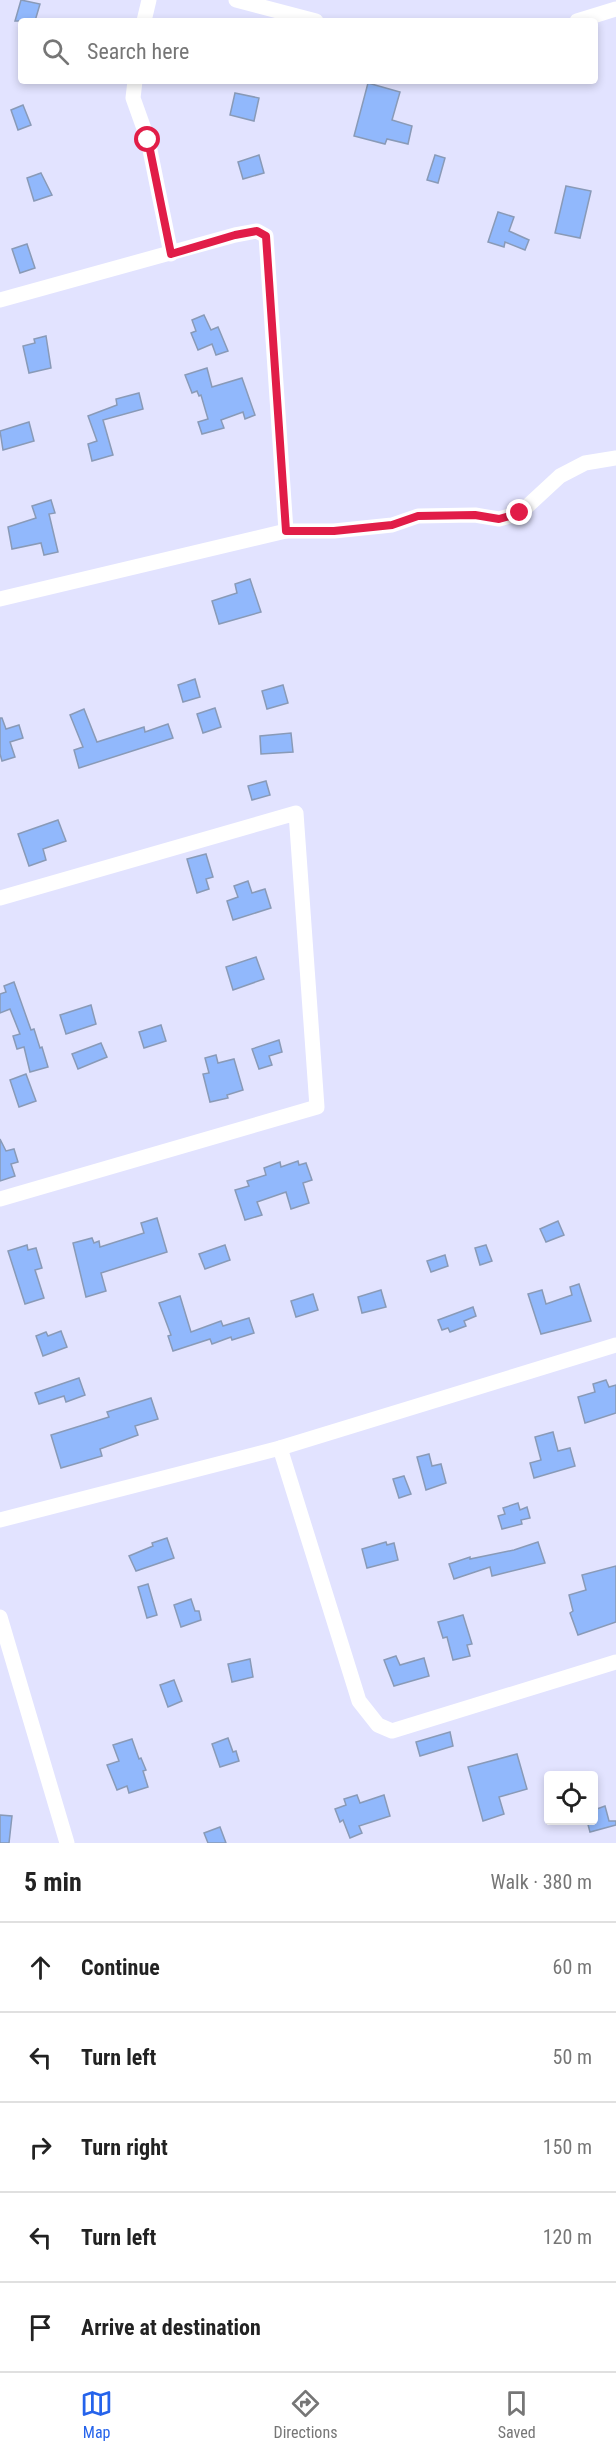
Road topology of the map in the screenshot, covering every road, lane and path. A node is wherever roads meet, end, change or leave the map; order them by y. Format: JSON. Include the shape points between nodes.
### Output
{"nodes":[{"id":1,"x":149,"y":0,"type":"edge"},
{"id":2,"x":236,"y":0,"type":"edge"},
{"id":3,"x":616,"y":9,"type":"edge"},
{"id":4,"x":145,"y":18,"type":"edge"},
{"id":5,"x":305,"y":18,"type":"edge"},
{"id":6,"x":587,"y":18,"type":"edge"},
{"id":7,"x":135,"y":84,"type":"edge"},
{"id":8,"x":171,"y":254,"type":"junction"},
{"id":9,"x":0,"y":300,"type":"edge"},
{"id":10,"x":616,"y":458,"type":"edge"},
{"id":11,"x":286,"y":531,"type":"junction"},
{"id":12,"x":0,"y":599,"type":"edge"},
{"id":13,"x":0,"y":898,"type":"edge"},
{"id":14,"x":0,"y":1199,"type":"edge"},
{"id":15,"x":616,"y":1345,"type":"edge"},
{"id":16,"x":280,"y":1448,"type":"junction"},
{"id":17,"x":0,"y":1520,"type":"edge"},
{"id":18,"x":0,"y":1617,"type":"edge"},
{"id":19,"x":616,"y":1662,"type":"edge"},
{"id":20,"x":67,"y":1843,"type":"edge"}],
"edges":[{"from":1,"to":4,"type":"street"},
{"from":2,"to":5,"type":"street"},
{"from":3,"to":6,"type":"street"},
{"from":7,"to":8,"type":"street","via":[[133,98],[148,140]]},
{"from":8,"to":9,"type":"street"},
{"from":8,"to":11,"type":"street","via":[[235,235],[257,231],[266,236]]},
{"from":10,"to":11,"type":"street","via":[[585,464],[560,476],[520,513],[499,519],[475,515],[418,516],[392,525]]},
{"from":11,"to":12,"type":"street"},
{"from":13,"to":14,"type":"street","via":[[296,813],[317,1107]]},
{"from":15,"to":16,"type":"street"},
{"from":16,"to":17,"type":"street"},
{"from":16,"to":19,"type":"street","via":[[359,1701],[378,1725],[392,1731]]},
{"from":18,"to":20,"type":"street"}]}
